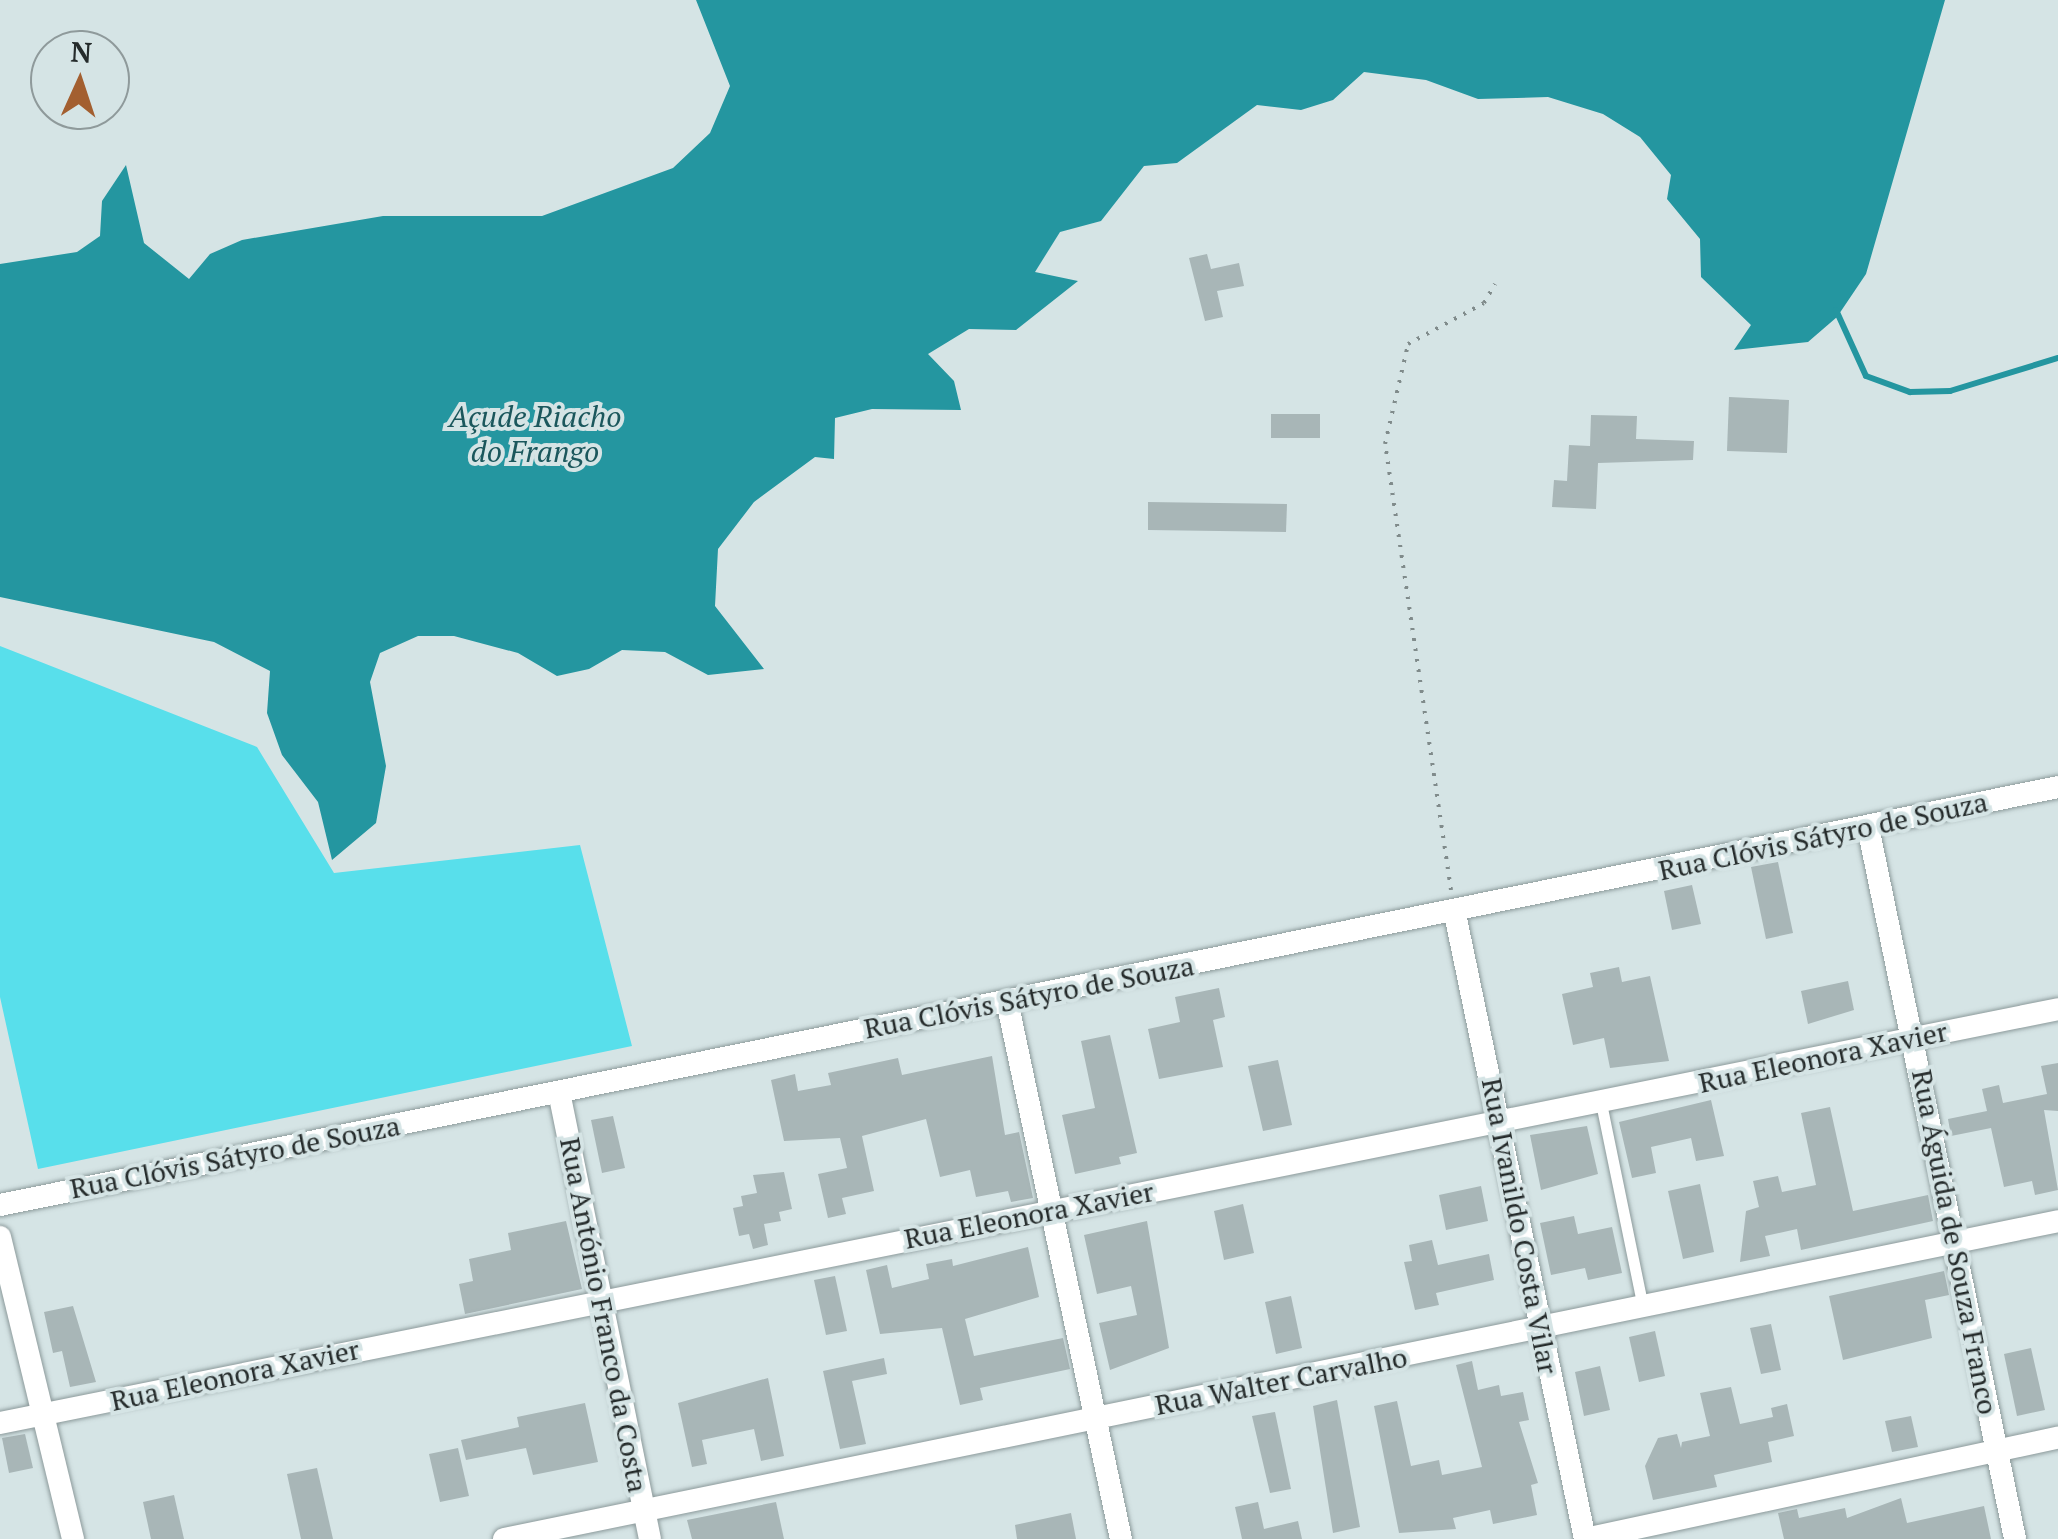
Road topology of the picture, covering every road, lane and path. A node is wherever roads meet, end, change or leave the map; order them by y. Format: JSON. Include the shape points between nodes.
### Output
{"nodes":[{"id":1,"x":1495,"y":284,"type":"dead end"},
{"id":2,"x":2058,"y":787,"type":"edge"},
{"id":3,"x":1868,"y":827,"type":"junction"},
{"id":4,"x":1454,"y":914,"type":"junction"},
{"id":5,"x":1008,"y":1001,"type":"junction"},
{"id":6,"x":2058,"y":1009,"type":"edge"},
{"id":7,"x":1913,"y":1039,"type":"junction"},
{"id":8,"x":559,"y":1092,"type":"junction"},
{"id":9,"x":1602,"y":1102,"type":"junction"},
{"id":10,"x":1500,"y":1123,"type":"junction"},
{"id":11,"x":0,"y":1205,"type":"edge"},
{"id":12,"x":1053,"y":1210,"type":"junction"},
{"id":13,"x":2058,"y":1220,"type":"edge"},
{"id":14,"x":0,"y":1238,"type":"edge"},
{"id":15,"x":1956,"y":1241,"type":"junction"},
{"id":16,"x":605,"y":1300,"type":"junction"},
{"id":17,"x":1643,"y":1308,"type":"junction"},
{"id":18,"x":1540,"y":1330,"type":"junction"},
{"id":19,"x":42,"y":1415,"type":"junction"},
{"id":20,"x":1094,"y":1418,"type":"junction"},
{"id":21,"x":0,"y":1424,"type":"edge"},
{"id":22,"x":2058,"y":1438,"type":"edge"},
{"id":23,"x":1997,"y":1450,"type":"junction"},
{"id":24,"x":643,"y":1509,"type":"junction"},
{"id":25,"x":73,"y":1539,"type":"edge"},
{"id":26,"x":504,"y":1539,"type":"edge"},
{"id":27,"x":650,"y":1539,"type":"edge"},
{"id":28,"x":1122,"y":1539,"type":"edge"},
{"id":29,"x":1585,"y":1539,"type":"edge"},
{"id":30,"x":2015,"y":1539,"type":"edge"}],
"edges":[{"from":1,"to":4,"type":"path","via":[[1484,303],[1408,344],[1384,444]]},
{"from":2,"to":3,"type":"street","name":"Rua Clóvis Sátyro de Souza"},
{"from":3,"to":4,"type":"street","name":"Rua Clóvis Sátyro de Souza"},
{"from":3,"to":7,"type":"street","name":"Rua Águida de Souza Franco"},
{"from":4,"to":5,"type":"street","name":"Rua Clóvis Sátyro de Souza"},
{"from":4,"to":10,"type":"street","name":"Rua Ivanildo Costa Vilar"},
{"from":5,"to":8,"type":"street","name":"Rua Clóvis Sátyro de Souza"},
{"from":5,"to":12,"type":"street"},
{"from":6,"to":7,"type":"street","name":"Rua Eleonora Xavier"},
{"from":7,"to":9,"type":"street","name":"Rua Eleonora Xavier"},
{"from":7,"to":15,"type":"street","name":"Rua Águida de Souza Franco"},
{"from":8,"to":11,"type":"street","name":"Rua Clóvis Sátyro de Souza"},
{"from":8,"to":16,"type":"street","name":"Rua António Franco da Costa"},
{"from":9,"to":10,"type":"street","name":"Rua Eleonora Xavier"},
{"from":9,"to":17,"type":"lane"},
{"from":10,"to":12,"type":"street","name":"Rua Eleonora Xavier"},
{"from":10,"to":18,"type":"street","name":"Rua Ivanildo Costa Vilar"},
{"from":12,"to":16,"type":"street","name":"Rua Eleonora Xavier"},
{"from":12,"to":20,"type":"street"},
{"from":13,"to":15,"type":"street","name":"Rua Walter Carvalho"},
{"from":14,"to":19,"type":"street"},
{"from":15,"to":17,"type":"street","name":"Rua Walter Carvalho"},
{"from":15,"to":23,"type":"street","name":"Rua Águida de Souza Franco"},
{"from":16,"to":19,"type":"street","name":"Rua Eleonora Xavier"},
{"from":16,"to":24,"type":"street","name":"Rua António Franco da Costa"},
{"from":17,"to":18,"type":"street","name":"Rua Walter Carvalho"},
{"from":18,"to":20,"type":"street","name":"Rua Walter Carvalho"},
{"from":18,"to":29,"type":"street","name":"Rua Ivanildo Costa Vilar"},
{"from":19,"to":21,"type":"street","name":"Rua Eleonora Xavier"},
{"from":19,"to":25,"type":"street"},
{"from":20,"to":24,"type":"street","name":"Rua Walter Carvalho"},
{"from":20,"to":28,"type":"street"},
{"from":22,"to":23,"type":"street"},
{"from":23,"to":29,"type":"street"},
{"from":23,"to":30,"type":"street","name":"Rua Águida de Souza Franco"},
{"from":24,"to":26,"type":"street","name":"Rua Walter Carvalho"},
{"from":24,"to":27,"type":"street","name":"Rua António Franco da Costa"}]}
